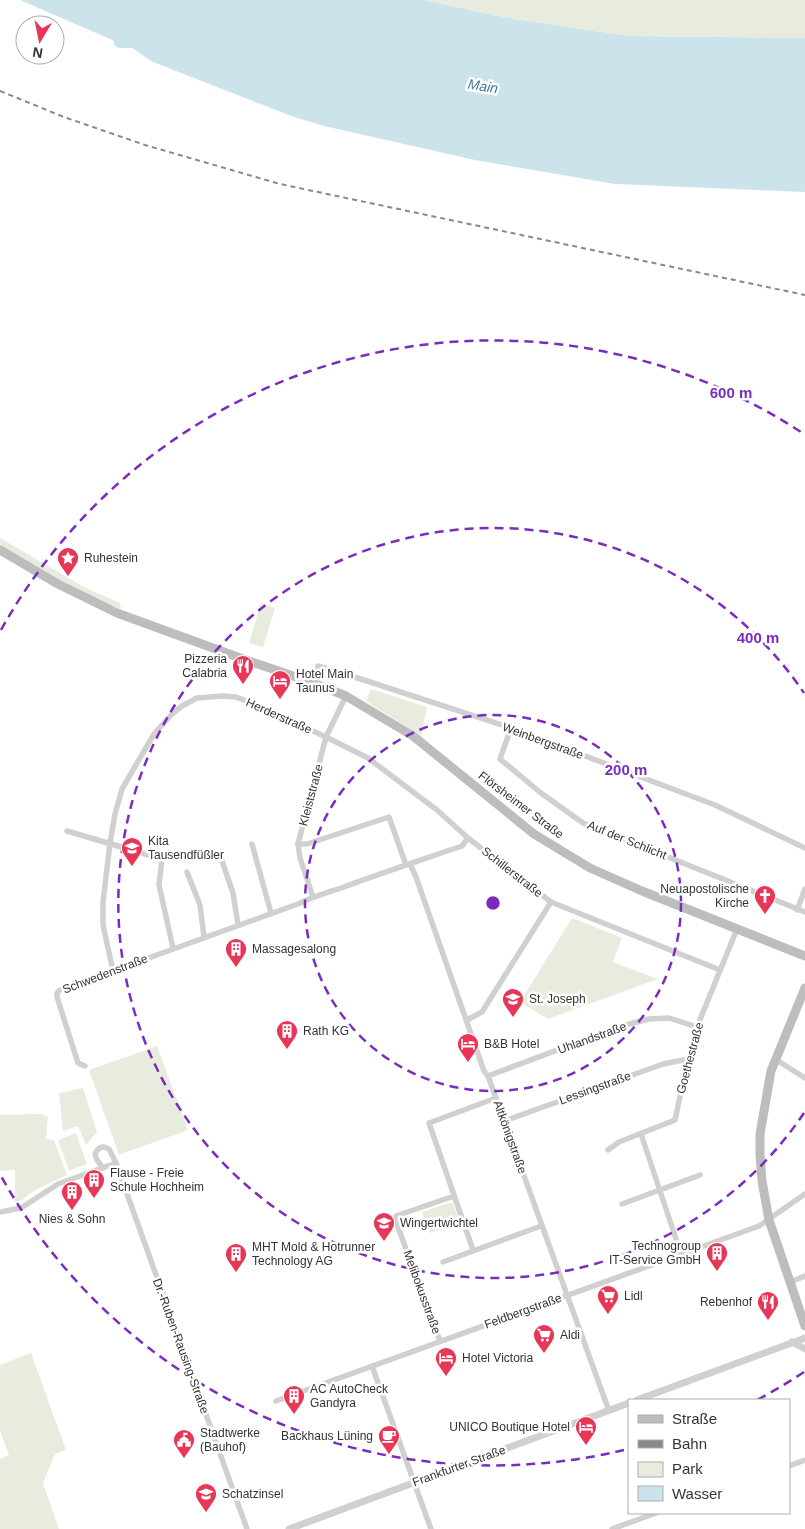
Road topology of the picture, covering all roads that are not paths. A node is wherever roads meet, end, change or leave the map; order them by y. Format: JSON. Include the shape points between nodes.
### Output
{"nodes":[{"id":1,"x":0,"y":550,"type":"edge"},
{"id":2,"x":311,"y":682,"type":"junction"},
{"id":3,"x":346,"y":696,"type":"junction"},
{"id":4,"x":511,"y":728,"type":"junction"},
{"id":5,"x":326,"y":736,"type":"junction"},
{"id":6,"x":68,"y":831,"type":"dead end"},
{"id":7,"x":468,"y":838,"type":"junction"},
{"id":8,"x":110,"y":843,"type":"junction"},
{"id":9,"x":252,"y":844,"type":"dead end"},
{"id":10,"x":298,"y":844,"type":"junction"},
{"id":11,"x":805,"y":848,"type":"edge"},
{"id":12,"x":221,"y":858,"type":"dead end"},
{"id":13,"x":408,"y":864,"type":"junction"},
{"id":14,"x":187,"y":872,"type":"dead end"},
{"id":15,"x":805,"y":889,"type":"edge"},
{"id":16,"x":313,"y":897,"type":"junction"},
{"id":17,"x":550,"y":902,"type":"junction"},
{"id":18,"x":798,"y":910,"type":"junction"},
{"id":19,"x":805,"y":912,"type":"edge"},
{"id":20,"x":271,"y":913,"type":"junction"},
{"id":21,"x":238,"y":924,"type":"junction"},
{"id":22,"x":737,"y":929,"type":"junction"},
{"id":23,"x":204,"y":937,"type":"junction"},
{"id":24,"x":172,"y":948,"type":"junction"},
{"id":25,"x":805,"y":956,"type":"edge"},
{"id":26,"x":720,"y":970,"type":"junction"},
{"id":27,"x":113,"y":971,"type":"junction"},
{"id":28,"x":805,"y":988,"type":"edge"},
{"id":29,"x":467,"y":1020,"type":"junction"},
{"id":30,"x":697,"y":1027,"type":"junction"},
{"id":31,"x":688,"y":1058,"type":"junction"},
{"id":32,"x":775,"y":1059,"type":"junction"},
{"id":33,"x":85,"y":1066,"type":"dead end"},
{"id":34,"x":488,"y":1076,"type":"junction"},
{"id":35,"x":805,"y":1078,"type":"edge"},
{"id":36,"x":496,"y":1098,"type":"junction"},
{"id":37,"x":504,"y":1122,"type":"junction"},
{"id":38,"x":642,"y":1134,"type":"junction"},
{"id":39,"x":608,"y":1150,"type":"dead end"},
{"id":40,"x":116,"y":1162,"type":"junction"},
{"id":41,"x":102,"y":1168,"type":"junction"},
{"id":42,"x":700,"y":1175,"type":"dead end"},
{"id":43,"x":660,"y":1189,"type":"junction"},
{"id":44,"x":805,"y":1194,"type":"edge"},
{"id":45,"x":454,"y":1196,"type":"junction"},
{"id":46,"x":622,"y":1204,"type":"dead end"},
{"id":47,"x":0,"y":1212,"type":"edge"},
{"id":48,"x":769,"y":1220,"type":"junction"},
{"id":49,"x":541,"y":1226,"type":"junction"},
{"id":50,"x":473,"y":1251,"type":"junction"},
{"id":51,"x":681,"y":1254,"type":"junction"},
{"id":52,"x":442,"y":1262,"type":"dead end"},
{"id":53,"x":805,"y":1276,"type":"edge"},
{"id":54,"x":790,"y":1282,"type":"junction"},
{"id":55,"x":566,"y":1295,"type":"junction"},
{"id":56,"x":805,"y":1326,"type":"edge"},
{"id":57,"x":805,"y":1338,"type":"edge"},
{"id":58,"x":440,"y":1341,"type":"junction"},
{"id":59,"x":792,"y":1342,"type":"junction"},
{"id":60,"x":805,"y":1349,"type":"edge"},
{"id":61,"x":372,"y":1366,"type":"junction"},
{"id":62,"x":640,"y":1399,"type":"edge"},
{"id":63,"x":276,"y":1401,"type":"dead end"},
{"id":64,"x":628,"y":1403,"type":"edge"},
{"id":65,"x":609,"y":1411,"type":"junction"},
{"id":66,"x":805,"y":1460,"type":"edge"},
{"id":67,"x":790,"y":1466,"type":"edge"},
{"id":68,"x":414,"y":1482,"type":"junction"},
{"id":69,"x":653,"y":1514,"type":"edge"},
{"id":70,"x":247,"y":1529,"type":"edge"},
{"id":71,"x":289,"y":1529,"type":"edge"},
{"id":72,"x":431,"y":1529,"type":"edge"},
{"id":73,"x":612,"y":1529,"type":"edge"}],
"edges":[{"from":1,"to":2,"type":"main road","name":"Flörsheimer Straße","via":[[117,613]]},
{"from":2,"to":3,"type":"main road","name":"Flörsheimer Straße"},
{"from":2,"to":4,"type":"street","name":"Weinbergstraße","via":[[318,666]]},
{"from":3,"to":5,"type":"street","name":"Kleiststraße"},
{"from":3,"to":22,"type":"main road","name":"Flörsheimer Straße","via":[[413,736],[534,834],[569,856],[642,891]]},
{"from":4,"to":11,"type":"street","name":"Weinbergstraße","via":[[715,805]]},
{"from":4,"to":18,"type":"street","name":"Auf der Schlicht","via":[[500,759],[583,823]]},
{"from":5,"to":7,"type":"street","name":"Schillerstraße","via":[[368,758]]},
{"from":5,"to":8,"type":"street","name":"Herderstraße","via":[[236,697],[206,696],[190,701],[172,714],[154,734],[138,760],[122,789]]},
{"from":5,"to":10,"type":"street","name":"Kleiststraße"},
{"from":6,"to":8,"type":"street"},
{"from":7,"to":13,"type":"street","name":"Schwedenstraße","via":[[462,846]]},
{"from":7,"to":17,"type":"street","name":"Schillerstraße"},
{"from":8,"to":24,"type":"street","via":[[162,859],[159,885]]},
{"from":8,"to":27,"type":"street","name":"Herderstraße","via":[[103,925]]},
{"from":9,"to":20,"type":"street"},
{"from":10,"to":13,"type":"street","via":[[308,844],[389,817]]},
{"from":10,"to":16,"type":"street","name":"Kleiststraße"},
{"from":12,"to":21,"type":"street","via":[[233,892]]},
{"from":13,"to":16,"type":"street","name":"Schwedenstraße"},
{"from":13,"to":29,"type":"street","name":"Altkönigstraße","via":[[416,877]]},
{"from":14,"to":23,"type":"street","via":[[200,905]]},
{"from":15,"to":18,"type":"street"},
{"from":16,"to":20,"type":"street","name":"Schwedenstraße"},
{"from":17,"to":26,"type":"street","name":"Schillerstraße"},
{"from":17,"to":29,"type":"street","via":[[482,1012]]},
{"from":18,"to":19,"type":"street","name":"Auf der Schlicht"},
{"from":20,"to":21,"type":"street","name":"Schwedenstraße"},
{"from":21,"to":23,"type":"street","name":"Schwedenstraße"},
{"from":22,"to":25,"type":"main road","name":"Flörsheimer Straße"},
{"from":22,"to":26,"type":"street","name":"Goethestraße"},
{"from":23,"to":24,"type":"street","name":"Schwedenstraße"},
{"from":24,"to":27,"type":"street","name":"Schwedenstraße"},
{"from":26,"to":30,"type":"street","name":"Goethestraße"},
{"from":27,"to":33,"type":"street","name":"Schwedenstraße","via":[[57,993],[78,1063]]},
{"from":28,"to":32,"type":"main road"},
{"from":29,"to":34,"type":"street","name":"Altkönigstraße"},
{"from":30,"to":31,"type":"street","name":"Goethestraße"},
{"from":30,"to":34,"type":"street","name":"Uhlandstraße","via":[[669,1018],[648,1019]]},
{"from":31,"to":37,"type":"street","name":"Lessingstraße","via":[[663,1064]]},
{"from":31,"to":38,"type":"street","name":"Goethestraße","via":[[675,1120]]},
{"from":32,"to":35,"type":"street"},
{"from":32,"to":48,"type":"main road","via":[[760,1134],[762,1181]]},
{"from":34,"to":36,"type":"street","name":"Altkönigstraße"},
{"from":36,"to":37,"type":"street","name":"Altkönigstraße"},
{"from":36,"to":45,"type":"street","via":[[429,1123]]},
{"from":37,"to":49,"type":"street","name":"Altkönigstraße"},
{"from":38,"to":39,"type":"street","name":"Goethestraße"},
{"from":38,"to":43,"type":"street"},
{"from":40,"to":41,"type":"street"},
{"from":40,"to":41,"type":"street","via":[[109,1149],[99,1148],[95,1157]]},
{"from":40,"to":70,"type":"street","name":"Dr.-Ruben-Rausing-Straße"},
{"from":41,"to":47,"type":"street","via":[[51,1188],[21,1208]]},
{"from":42,"to":43,"type":"street"},
{"from":43,"to":46,"type":"street"},
{"from":43,"to":51,"type":"street"},
{"from":44,"to":48,"type":"street","name":"Feldbergstraße"},
{"from":45,"to":50,"type":"street"},
{"from":45,"to":58,"type":"street","name":"Melibokusstraße","via":[[395,1219]]},
{"from":48,"to":51,"type":"street","name":"Feldbergstraße"},
{"from":48,"to":54,"type":"main road"},
{"from":49,"to":50,"type":"street"},
{"from":49,"to":55,"type":"street","name":"Altkönigstraße"},
{"from":50,"to":52,"type":"street"},
{"from":51,"to":55,"type":"street","name":"Feldbergstraße"},
{"from":53,"to":54,"type":"street"},
{"from":54,"to":56,"type":"main road"},
{"from":55,"to":58,"type":"street","name":"Feldbergstraße"},
{"from":55,"to":65,"type":"street","name":"Altkönigstraße"},
{"from":57,"to":59,"type":"street"},
{"from":58,"to":61,"type":"street","name":"Feldbergstraße"},
{"from":59,"to":60,"type":"street"},
{"from":59,"to":62,"type":"street"},
{"from":61,"to":63,"type":"street","name":"Feldbergstraße"},
{"from":61,"to":68,"type":"street"},
{"from":64,"to":65,"type":"street","name":"Frankfurter Straße"},
{"from":65,"to":68,"type":"street","name":"Frankfurter Straße"},
{"from":66,"to":67,"type":"street"},
{"from":68,"to":71,"type":"street","name":"Frankfurter Straße"},
{"from":68,"to":72,"type":"street"},
{"from":69,"to":73,"type":"street"}]}
